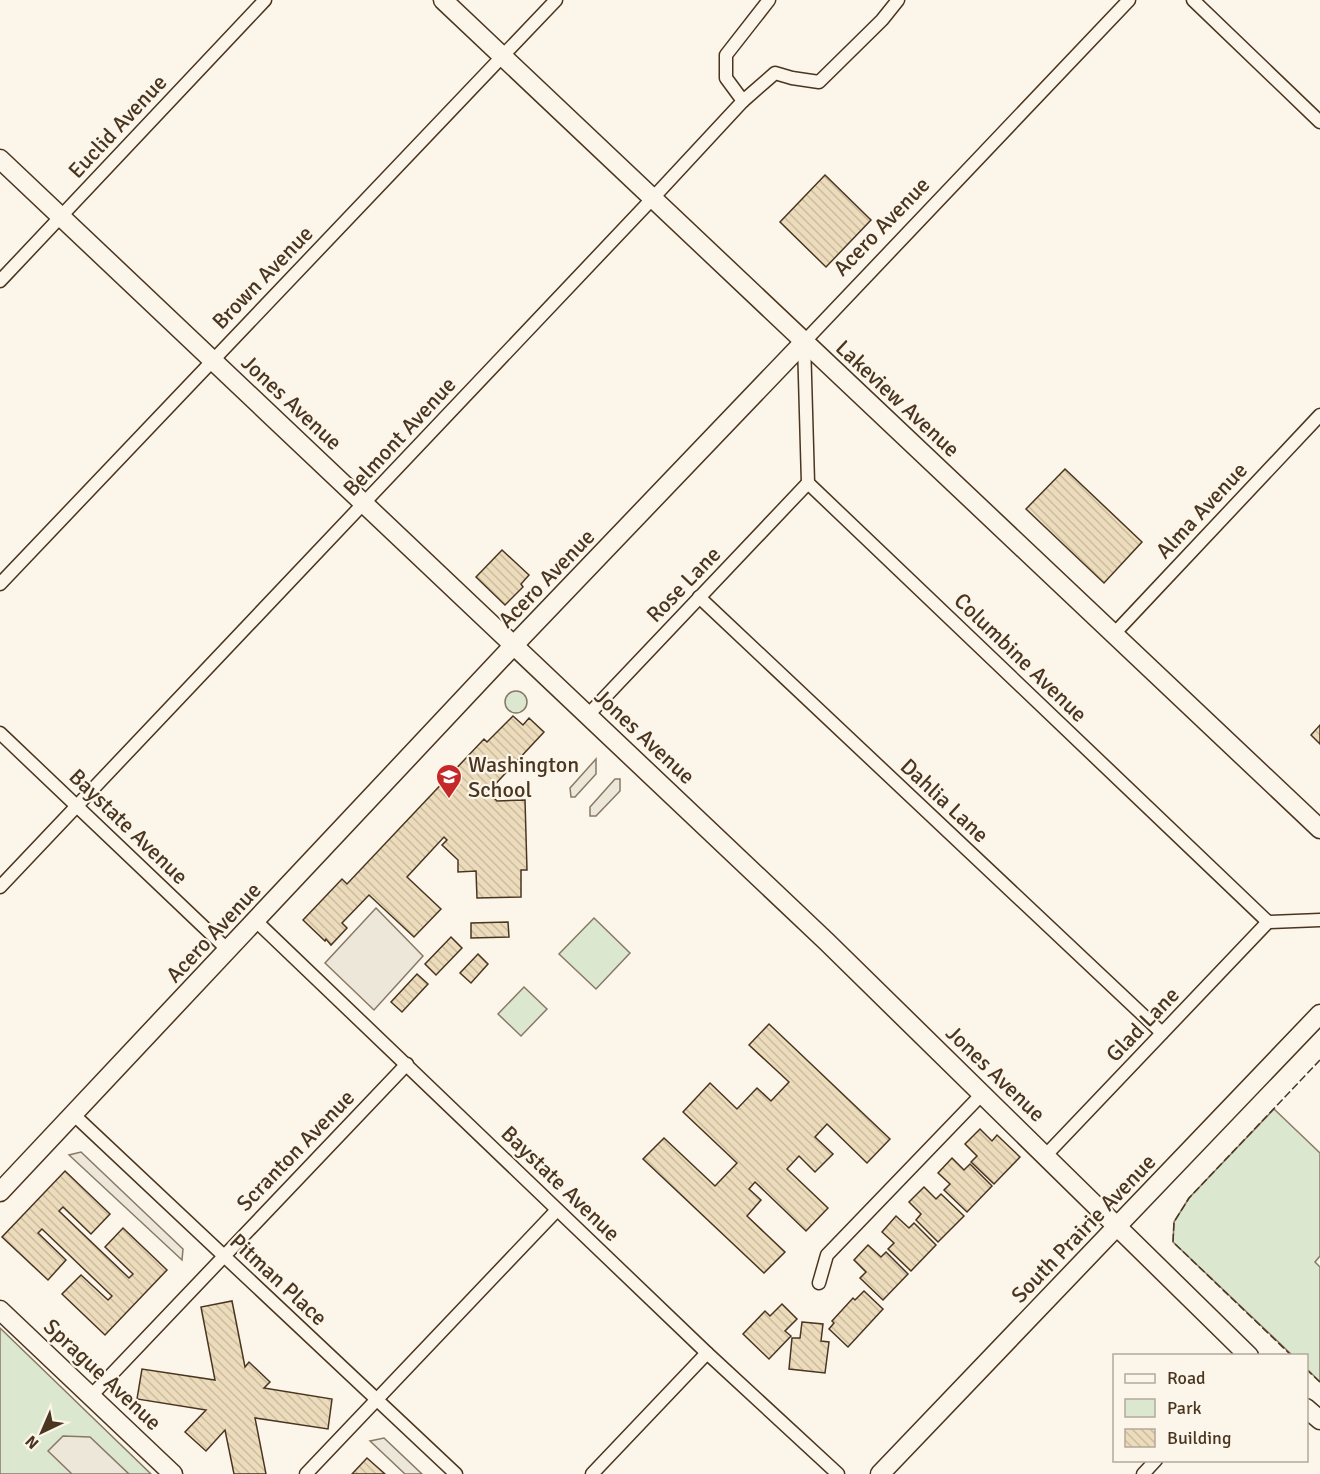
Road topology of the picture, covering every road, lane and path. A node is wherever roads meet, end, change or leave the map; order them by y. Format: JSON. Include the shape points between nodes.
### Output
{"nodes":[{"id":1,"x":265,"y":0,"type":"edge"},
{"id":2,"x":444,"y":0,"type":"edge"},
{"id":3,"x":556,"y":0,"type":"edge"},
{"id":4,"x":769,"y":0,"type":"edge"},
{"id":5,"x":898,"y":0,"type":"edge"},
{"id":6,"x":1129,"y":0,"type":"edge"},
{"id":7,"x":1193,"y":0,"type":"edge"},
{"id":8,"x":502,"y":56,"type":"junction"},
{"id":9,"x":743,"y":101,"type":"junction"},
{"id":10,"x":1320,"y":122,"type":"edge"},
{"id":11,"x":0,"y":159,"type":"edge"},
{"id":12,"x":652,"y":200,"type":"junction"},
{"id":13,"x":61,"y":217,"type":"junction"},
{"id":14,"x":0,"y":281,"type":"edge"},
{"id":15,"x":804,"y":342,"type":"junction"},
{"id":16,"x":212,"y":360,"type":"junction"},
{"id":17,"x":1320,"y":415,"type":"edge"},
{"id":18,"x":808,"y":483,"type":"junction"},
{"id":19,"x":365,"y":503,"type":"junction"},
{"id":20,"x":0,"y":584,"type":"edge"},
{"id":21,"x":699,"y":597,"type":"junction"},
{"id":22,"x":1113,"y":635,"type":"junction"},
{"id":23,"x":513,"y":646,"type":"junction"},
{"id":24,"x":588,"y":715,"type":"junction"},
{"id":25,"x":0,"y":733,"type":"edge"},
{"id":26,"x":77,"y":806,"type":"junction"},
{"id":27,"x":1320,"y":829,"type":"edge"},
{"id":28,"x":0,"y":887,"type":"edge"},
{"id":29,"x":1320,"y":920,"type":"edge"},
{"id":30,"x":256,"y":921,"type":"junction"},
{"id":31,"x":1268,"y":922,"type":"junction"},
{"id":32,"x":228,"y":950,"type":"junction"},
{"id":33,"x":1320,"y":1014,"type":"edge"},
{"id":34,"x":1162,"y":1033,"type":"junction"},
{"id":35,"x":407,"y":1064,"type":"junction"},
{"id":36,"x":983,"y":1093,"type":"junction"},
{"id":37,"x":73,"y":1114,"type":"junction"},
{"id":38,"x":1046,"y":1155,"type":"junction"},
{"id":39,"x":0,"y":1192,"type":"edge"},
{"id":40,"x":557,"y":1210,"type":"junction"},
{"id":41,"x":1118,"y":1226,"type":"junction"},
{"id":42,"x":223,"y":1255,"type":"junction"},
{"id":43,"x":819,"y":1283,"type":"dead end"},
{"id":44,"x":0,"y":1310,"type":"edge"},
{"id":45,"x":707,"y":1353,"type":"junction"},
{"id":46,"x":1247,"y":1354,"type":"edge"},
{"id":47,"x":91,"y":1396,"type":"junction"},
{"id":48,"x":377,"y":1400,"type":"junction"},
{"id":49,"x":1308,"y":1410,"type":"edge"},
{"id":50,"x":1320,"y":1420,"type":"edge"},
{"id":51,"x":1155,"y":1462,"type":"edge"},
{"id":52,"x":173,"y":1474,"type":"edge"},
{"id":53,"x":306,"y":1474,"type":"edge"},
{"id":54,"x":456,"y":1474,"type":"edge"},
{"id":55,"x":592,"y":1474,"type":"edge"},
{"id":56,"x":838,"y":1474,"type":"edge"},
{"id":57,"x":880,"y":1474,"type":"edge"},
{"id":58,"x":1143,"y":1474,"type":"edge"}],
"edges":[{"from":1,"to":13,"type":"street","name":"Euclid Avenue"},
{"from":2,"to":8,"type":"street","name":"Lakeview Avenue"},
{"from":3,"to":8,"type":"street","name":"Brown Avenue"},
{"from":4,"to":9,"type":"street","via":[[726,55],[726,78]]},
{"from":5,"to":9,"type":"street","name":"Belmont Avenue","via":[[819,82],[775,73]]},
{"from":6,"to":15,"type":"street","name":"Acero Avenue"},
{"from":7,"to":10,"type":"street"},
{"from":8,"to":12,"type":"street","name":"Lakeview Avenue"},
{"from":8,"to":16,"type":"street","name":"Brown Avenue"},
{"from":9,"to":12,"type":"street","name":"Belmont Avenue"},
{"from":11,"to":13,"type":"street","name":"Jones Avenue"},
{"from":12,"to":15,"type":"street","name":"Lakeview Avenue"},
{"from":12,"to":19,"type":"street","name":"Belmont Avenue"},
{"from":13,"to":14,"type":"street","name":"Euclid Avenue"},
{"from":13,"to":16,"type":"street","name":"Jones Avenue"},
{"from":15,"to":18,"type":"street"},
{"from":15,"to":22,"type":"street","name":"Lakeview Avenue"},
{"from":15,"to":23,"type":"street","name":"Acero Avenue"},
{"from":16,"to":19,"type":"street","name":"Jones Avenue"},
{"from":16,"to":20,"type":"street","name":"Brown Avenue"},
{"from":17,"to":22,"type":"street","name":"Alma Avenue"},
{"from":18,"to":21,"type":"street","name":"Rose Lane"},
{"from":18,"to":31,"type":"street","name":"Columbine Avenue"},
{"from":19,"to":23,"type":"street","name":"Jones Avenue"},
{"from":19,"to":26,"type":"street","name":"Belmont Avenue"},
{"from":21,"to":24,"type":"street","name":"Rose Lane"},
{"from":21,"to":34,"type":"street","name":"Dahlia Lane"},
{"from":22,"to":27,"type":"street","name":"Lakeview Avenue"},
{"from":23,"to":24,"type":"street","name":"Jones Avenue"},
{"from":23,"to":30,"type":"street","name":"Acero Avenue"},
{"from":24,"to":36,"type":"street","name":"Jones Avenue"},
{"from":25,"to":26,"type":"street","name":"Baystate Avenue"},
{"from":26,"to":28,"type":"street","name":"Belmont Avenue"},
{"from":26,"to":32,"type":"street","name":"Baystate Avenue"},
{"from":29,"to":31,"type":"street"},
{"from":30,"to":32,"type":"street","name":"Acero Avenue"},
{"from":30,"to":35,"type":"street","name":"Baystate Avenue"},
{"from":31,"to":34,"type":"street","name":"Glad Lane"},
{"from":32,"to":37,"type":"street","name":"Acero Avenue"},
{"from":33,"to":41,"type":"street","name":"South Prairie Avenue"},
{"from":34,"to":38,"type":"street","name":"Glad Lane"},
{"from":35,"to":40,"type":"street","name":"Baystate Avenue"},
{"from":35,"to":42,"type":"street","name":"Scranton Avenue"},
{"from":36,"to":38,"type":"street","name":"Jones Avenue"},
{"from":36,"to":43,"type":"street","via":[[827,1255]]},
{"from":37,"to":39,"type":"street","name":"Acero Avenue"},
{"from":37,"to":42,"type":"street","name":"Pitman Place"},
{"from":38,"to":41,"type":"street","name":"Jones Avenue"},
{"from":40,"to":45,"type":"street","name":"Baystate Avenue"},
{"from":40,"to":48,"type":"street"},
{"from":41,"to":46,"type":"street","name":"Jones Avenue"},
{"from":41,"to":57,"type":"street","name":"South Prairie Avenue"},
{"from":42,"to":47,"type":"street","name":"Scranton Avenue"},
{"from":42,"to":48,"type":"street","name":"Pitman Place"},
{"from":44,"to":47,"type":"street","name":"Sprague Avenue"},
{"from":45,"to":55,"type":"street"},
{"from":45,"to":56,"type":"street","name":"Baystate Avenue"},
{"from":47,"to":52,"type":"street","name":"Sprague Avenue"},
{"from":48,"to":53,"type":"street"},
{"from":48,"to":54,"type":"street","name":"Pitman Place"},
{"from":49,"to":50,"type":"street"},
{"from":51,"to":58,"type":"street"}]}
